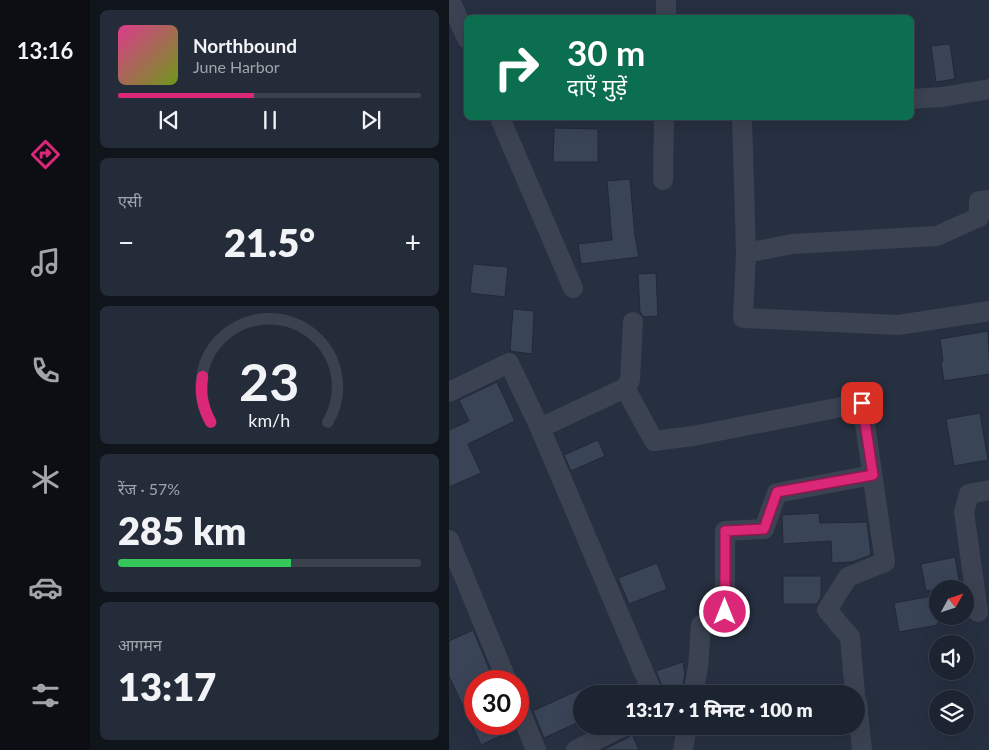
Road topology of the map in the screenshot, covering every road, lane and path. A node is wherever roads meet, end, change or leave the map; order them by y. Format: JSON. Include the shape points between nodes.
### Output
{"nodes":[{"id":1,"x":450,"y":0,"type":"edge"},
{"id":2,"x":666,"y":0,"type":"edge"},
{"id":3,"x":666,"y":15,"type":"edge"},
{"id":4,"x":464,"y":32,"type":"edge"},
{"id":5,"x":989,"y":89,"type":"edge"},
{"id":6,"x":914,"y":99,"type":"edge"},
{"id":7,"x":501,"y":120,"type":"edge"},
{"id":8,"x":664,"y":120,"type":"edge"},
{"id":9,"x":742,"y":120,"type":"edge"},
{"id":10,"x":663,"y":180,"type":"dead end"},
{"id":11,"x":989,"y":200,"type":"edge"},
{"id":12,"x":746,"y":253,"type":"junction"},
{"id":13,"x":573,"y":288,"type":"dead end"},
{"id":14,"x":989,"y":312,"type":"edge"},
{"id":15,"x":633,"y":322,"type":"dead end"},
{"id":16,"x":625,"y":388,"type":"junction"},
{"id":17,"x":449,"y":392,"type":"edge"},
{"id":18,"x":540,"y":428,"type":"junction"},
{"id":19,"x":873,"y":475,"type":"junction"},
{"id":20,"x":989,"y":490,"type":"edge"},
{"id":21,"x":449,"y":540,"type":"edge"},
{"id":22,"x":978,"y":612,"type":"dead end"},
{"id":23,"x":502,"y":670,"type":"edge"},
{"id":24,"x":649,"y":685,"type":"edge"},
{"id":25,"x":695,"y":685,"type":"edge"},
{"id":26,"x":854,"y":685,"type":"edge"},
{"id":27,"x":529,"y":733,"type":"edge"},
{"id":28,"x":606,"y":735,"type":"edge"},
{"id":29,"x":686,"y":735,"type":"edge"},
{"id":30,"x":860,"y":735,"type":"edge"},
{"id":31,"x":536,"y":750,"type":"edge"},
{"id":32,"x":576,"y":750,"type":"edge"},
{"id":33,"x":683,"y":750,"type":"edge"},
{"id":34,"x":862,"y":750,"type":"edge"}],
"edges":[{"from":1,"to":4,"type":"street"},
{"from":2,"to":3,"type":"street"},
{"from":5,"to":6,"type":"street"},
{"from":7,"to":13,"type":"street"},
{"from":8,"to":10,"type":"street"},
{"from":9,"to":12,"type":"street"},
{"from":11,"to":12,"type":"street","via":[[979,201],[979,217],[937,236],[792,244]]},
{"from":12,"to":14,"type":"street","via":[[743,318],[898,325]]},
{"from":15,"to":16,"type":"street","via":[[630,380]]},
{"from":16,"to":18,"type":"street"},
{"from":16,"to":19,"type":"street","via":[[654,441],[862,403]]},
{"from":17,"to":18,"type":"street","via":[[509,363]]},
{"from":18,"to":24,"type":"street"},
{"from":19,"to":25,"type":"street","via":[[777,492],[764,529],[725,531],[725,612],[701,625]]},
{"from":19,"to":26,"type":"street","via":[[885,562],[848,577],[827,610],[850,637]]},
{"from":20,"to":22,"type":"street","via":[[969,494],[964,512]]},
{"from":21,"to":23,"type":"street"},
{"from":27,"to":31,"type":"street"},
{"from":28,"to":32,"type":"street"},
{"from":29,"to":33,"type":"street"},
{"from":30,"to":34,"type":"street"}]}
